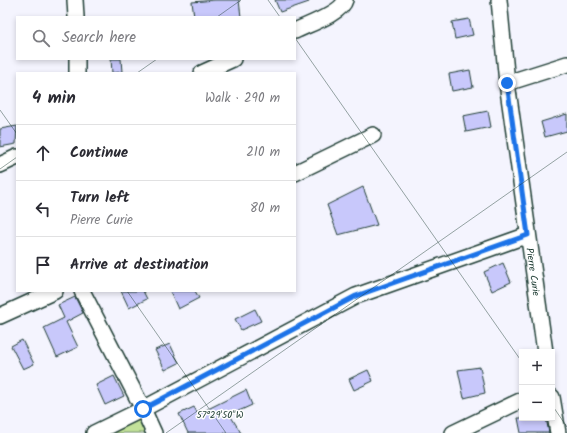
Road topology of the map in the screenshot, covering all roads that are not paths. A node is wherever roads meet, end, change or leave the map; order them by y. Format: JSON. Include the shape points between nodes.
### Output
{"nodes":[{"id":1,"x":75,"y":0,"type":"edge"},
{"id":2,"x":345,"y":0,"type":"edge"},
{"id":3,"x":500,"y":0,"type":"edge"},
{"id":4,"x":76,"y":16,"type":"edge"},
{"id":5,"x":296,"y":31,"type":"edge"},
{"id":6,"x":77,"y":60,"type":"edge"},
{"id":7,"x":231,"y":60,"type":"edge"},
{"id":8,"x":567,"y":64,"type":"edge"},
{"id":9,"x":77,"y":72,"type":"edge"},
{"id":10,"x":204,"y":72,"type":"edge"},
{"id":11,"x":507,"y":83,"type":"junction"},
{"id":12,"x":373,"y":135,"type":"dead end"},
{"id":13,"x":16,"y":157,"type":"edge"},
{"id":14,"x":0,"y":165,"type":"edge"},
{"id":15,"x":296,"y":173,"type":"edge"},
{"id":16,"x":528,"y":235,"type":"junction"},
{"id":17,"x":53,"y":292,"type":"edge"},
{"id":18,"x":83,"y":292,"type":"edge"},
{"id":19,"x":0,"y":316,"type":"edge"},
{"id":20,"x":546,"y":349,"type":"edge"},
{"id":21,"x":519,"y":401,"type":"edge"},
{"id":22,"x":143,"y":409,"type":"junction"},
{"id":23,"x":555,"y":415,"type":"edge"},
{"id":24,"x":94,"y":433,"type":"edge"},
{"id":25,"x":154,"y":433,"type":"edge"},
{"id":26,"x":453,"y":433,"type":"edge"},
{"id":27,"x":558,"y":433,"type":"edge"}],
"edges":[{"from":1,"to":4,"type":"street"},
{"from":2,"to":5,"type":"street","via":[[331,15]]},
{"from":3,"to":11,"type":"street","name":"Pierre Curie"},
{"from":6,"to":9,"type":"street"},
{"from":7,"to":10,"type":"street"},
{"from":8,"to":11,"type":"street"},
{"from":11,"to":16,"type":"street","name":"Pierre Curie"},
{"from":12,"to":15,"type":"street"},
{"from":13,"to":14,"type":"street"},
{"from":16,"to":20,"type":"street","name":"Pierre Curie"},
{"from":16,"to":22,"type":"street","via":[[356,296]]},
{"from":17,"to":19,"type":"street"},
{"from":18,"to":22,"type":"street"},
{"from":21,"to":26,"type":"street"},
{"from":22,"to":24,"type":"street"},
{"from":22,"to":25,"type":"street"},
{"from":23,"to":27,"type":"street"}]}
